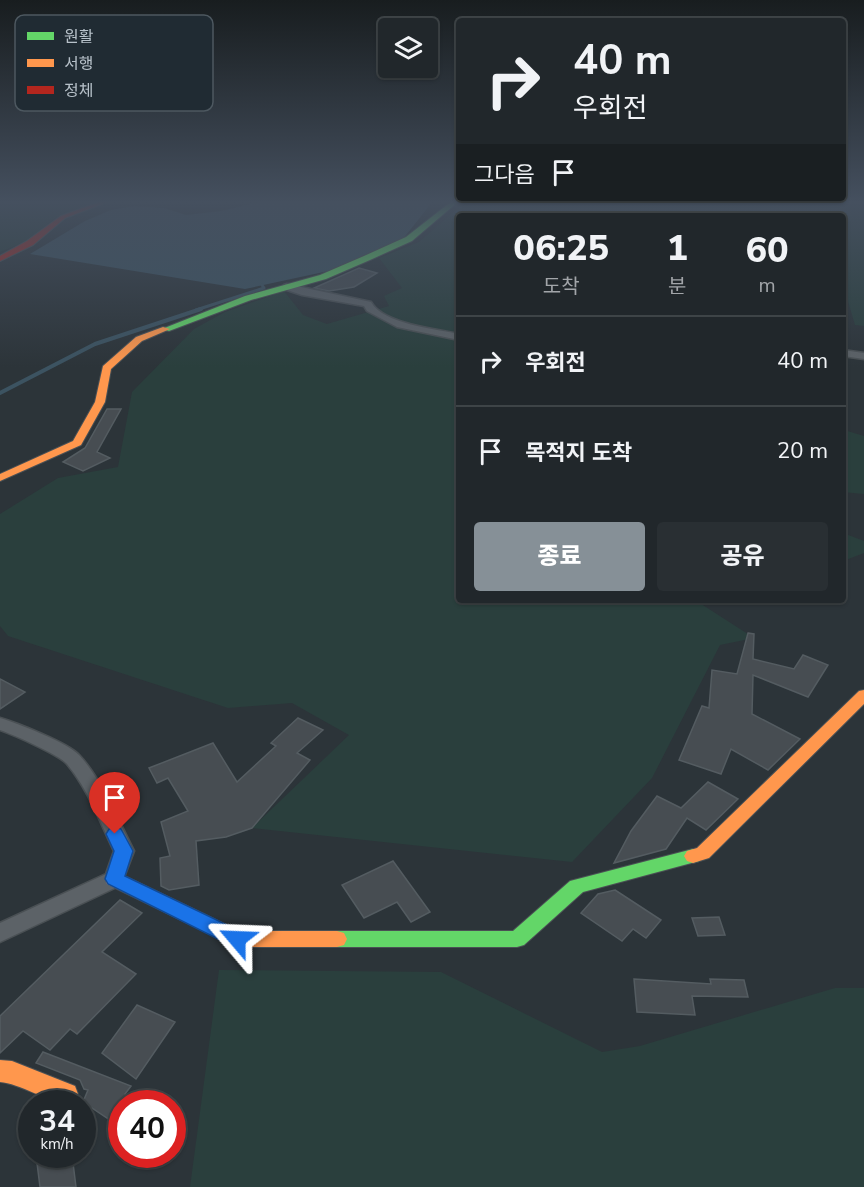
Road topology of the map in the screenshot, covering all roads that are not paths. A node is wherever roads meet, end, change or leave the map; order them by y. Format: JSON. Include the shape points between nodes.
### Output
{"nodes":[{"id":1,"x":370,"y":256,"type":"edge"},
{"id":2,"x":287,"y":287,"type":"junction"},
{"id":3,"x":456,"y":336,"type":"edge"},
{"id":4,"x":846,"y":353,"type":"edge"},
{"id":5,"x":864,"y":356,"type":"edge"},
{"id":6,"x":0,"y":478,"type":"edge"},
{"id":7,"x":864,"y":695,"type":"edge"},
{"id":8,"x":0,"y":724,"type":"edge"},
{"id":9,"x":114,"y":879,"type":"junction"},
{"id":10,"x":0,"y":933,"type":"edge"},
{"id":11,"x":0,"y":1071,"type":"edge"},
{"id":12,"x":57,"y":1090,"type":"edge"}],
"edges":[{"from":1,"to":2,"type":"street","via":[[323,277]]},
{"from":2,"to":3,"type":"street","via":[[368,304],[370,309],[400,325]]},
{"from":2,"to":6,"type":"street","via":[[139,339],[106,368],[100,402],[77,443]]},
{"from":4,"to":5,"type":"street"},
{"from":7,"to":9,"type":"street","via":[[703,853],[577,886],[517,939],[237,939]]},
{"from":8,"to":9,"type":"street","via":[[72,758],[124,851]]},
{"from":9,"to":10,"type":"street"},
{"from":11,"to":12,"type":"street"}]}
